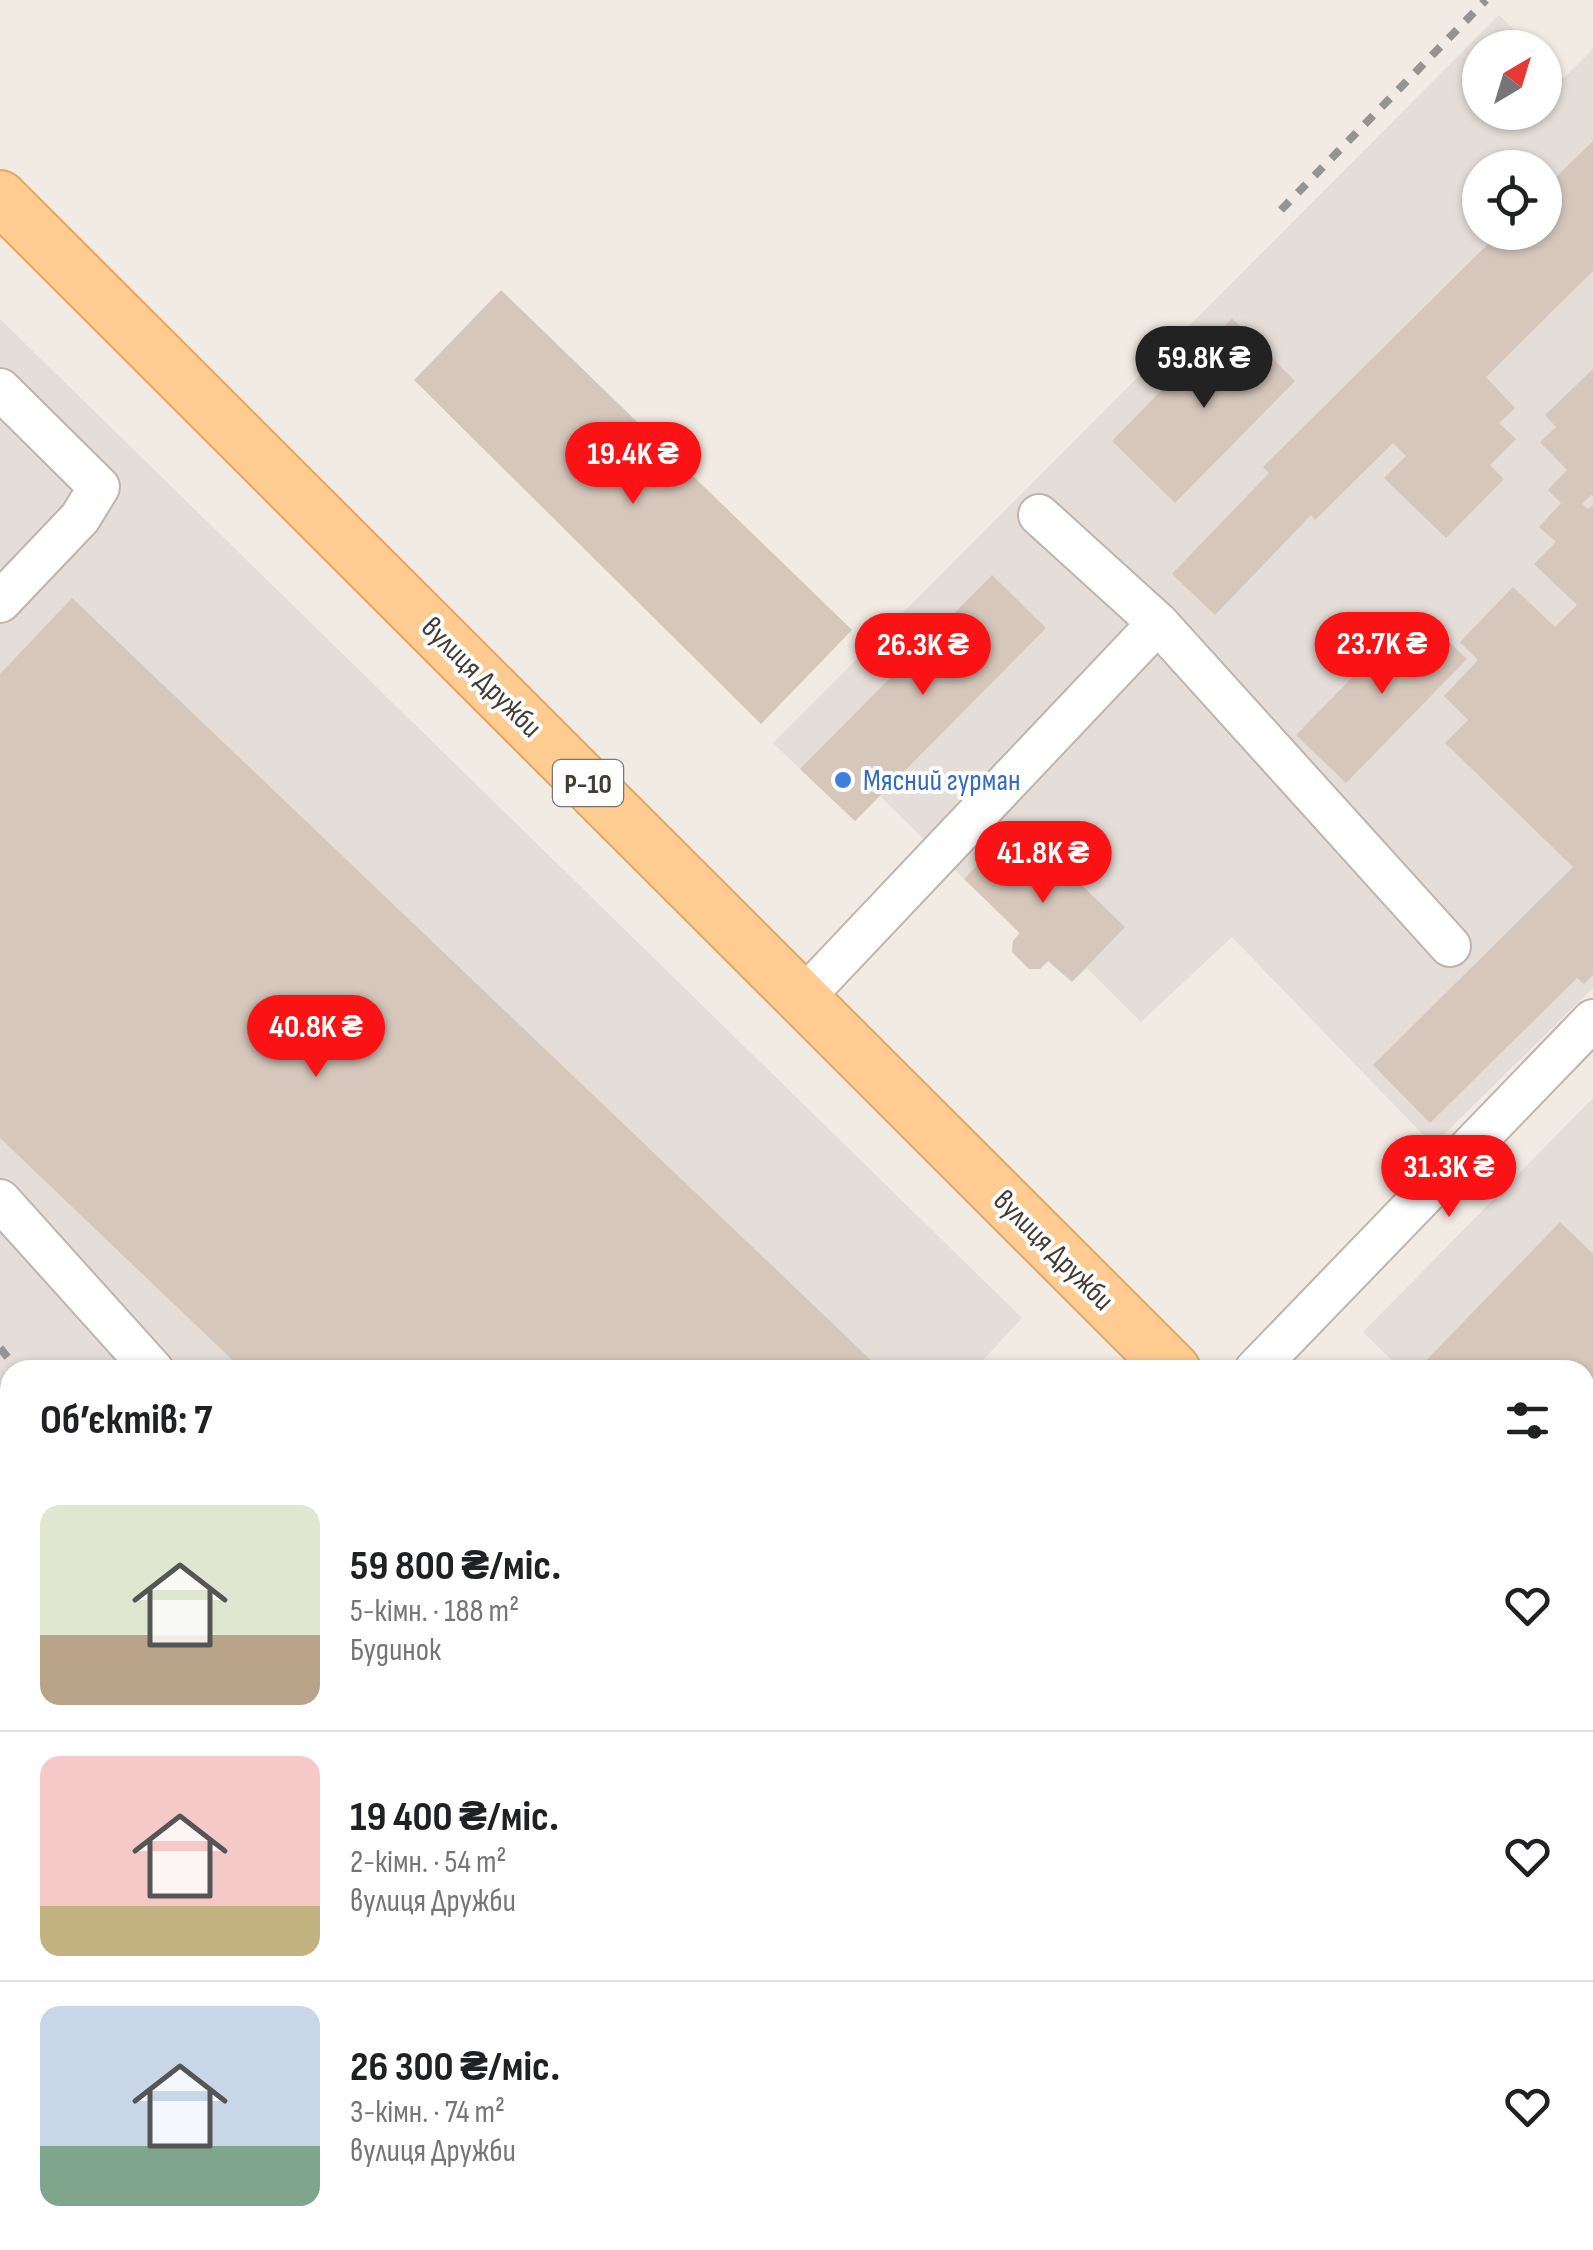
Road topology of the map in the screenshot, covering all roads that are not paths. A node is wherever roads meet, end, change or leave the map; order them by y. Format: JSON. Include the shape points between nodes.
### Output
{"nodes":[{"id":1,"x":0,"y":197,"type":"edge"},
{"id":2,"x":0,"y":389,"type":"edge"},
{"id":3,"x":1040,"y":516,"type":"dead end"},
{"id":4,"x":0,"y":602,"type":"edge"},
{"id":5,"x":1158,"y":623,"type":"junction"},
{"id":6,"x":1450,"y":946,"type":"dead end"},
{"id":7,"x":803,"y":998,"type":"junction"},
{"id":8,"x":1593,"y":1020,"type":"edge"},
{"id":9,"x":0,"y":1200,"type":"edge"},
{"id":10,"x":144,"y":1360,"type":"edge"},
{"id":11,"x":1164,"y":1360,"type":"edge"},
{"id":12,"x":1265,"y":1360,"type":"edge"}],
"edges":[{"from":1,"to":7,"type":"main road","name":"вулиця Дружби","number":"Р-10"},
{"from":2,"to":4,"type":"street","via":[[98,486],[80,518]]},
{"from":3,"to":5,"type":"street"},
{"from":5,"to":6,"type":"street"},
{"from":5,"to":7,"type":"street"},
{"from":7,"to":11,"type":"main road","name":"вулиця Дружби","number":"Р-10"},
{"from":8,"to":12,"type":"street"},
{"from":9,"to":10,"type":"street"}]}
